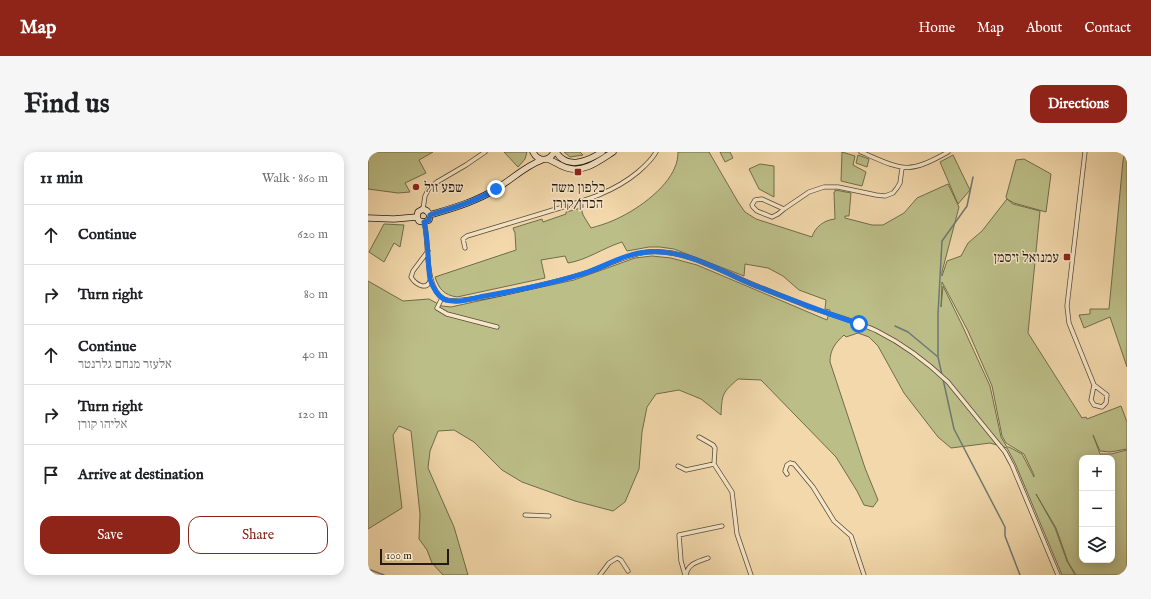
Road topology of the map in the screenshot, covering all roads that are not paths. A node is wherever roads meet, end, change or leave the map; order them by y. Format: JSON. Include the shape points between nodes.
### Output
{"nodes":[{"id":1,"x":485,"y":152,"type":"edge"},
{"id":2,"x":532,"y":152,"type":"edge"},
{"id":3,"x":555,"y":152,"type":"edge"},
{"id":4,"x":602,"y":152,"type":"edge"},
{"id":5,"x":613,"y":152,"type":"edge"},
{"id":6,"x":656,"y":152,"type":"edge"},
{"id":7,"x":861,"y":152,"type":"edge"},
{"id":8,"x":948,"y":152,"type":"edge"},
{"id":9,"x":1084,"y":152,"type":"edge"},
{"id":10,"x":544,"y":160,"type":"junction"},
{"id":11,"x":525,"y":168,"type":"junction"},
{"id":12,"x":902,"y":168,"type":"junction"},
{"id":13,"x":423,"y":209,"type":"junction"},
{"id":14,"x":784,"y":209,"type":"junction"},
{"id":15,"x":430,"y":215,"type":"junction"},
{"id":16,"x":417,"y":217,"type":"junction"},
{"id":17,"x":368,"y":218,"type":"edge"},
{"id":18,"x":424,"y":222,"type":"junction"},
{"id":19,"x":465,"y":248,"type":"dead end"},
{"id":20,"x":428,"y":250,"type":"junction"},
{"id":21,"x":430,"y":281,"type":"junction"},
{"id":22,"x":442,"y":298,"type":"junction"},
{"id":23,"x":497,"y":327,"type":"dead end"},
{"id":24,"x":1094,"y":385,"type":"junction"},
{"id":25,"x":699,"y":437,"type":"dead end"},
{"id":26,"x":714,"y":464,"type":"junction"},
{"id":27,"x":678,"y":466,"type":"dead end"},
{"id":28,"x":787,"y":474,"type":"dead end"},
{"id":29,"x":525,"y":515,"type":"dead end"},
{"id":30,"x":549,"y":516,"type":"dead end"},
{"id":31,"x":722,"y":526,"type":"dead end"},
{"id":32,"x":708,"y":558,"type":"dead end"},
{"id":33,"x":628,"y":572,"type":"dead end"},
{"id":34,"x":600,"y":575,"type":"edge"},
{"id":35,"x":686,"y":575,"type":"edge"},
{"id":36,"x":751,"y":575,"type":"edge"},
{"id":37,"x":864,"y":575,"type":"edge"},
{"id":38,"x":1058,"y":575,"type":"edge"}],
"edges":[{"from":1,"to":13,"type":"street","via":[[429,188]]},
{"from":2,"to":10,"type":"street"},
{"from":2,"to":11,"type":"street"},
{"from":3,"to":4,"type":"street","via":[[562,159],[575,163],[586,161]]},
{"from":3,"to":10,"type":"street"},
{"from":5,"to":10,"type":"street","via":[[594,164],[578,168],[567,168]]},
{"from":6,"to":19,"type":"street","via":[[642,169],[607,192],[467,236],[463,238]]},
{"from":7,"to":12,"type":"street"},
{"from":8,"to":12,"type":"street","via":[[920,166]]},
{"from":9,"to":24,"type":"street","via":[[1067,306],[1069,323]]},
{"from":10,"to":11,"type":"street"},
{"from":11,"to":15,"type":"street","via":[[478,199]]},
{"from":12,"to":14,"type":"street","via":[[898,188],[885,196],[838,187],[824,187],[809,192]]},
{"from":13,"to":15,"type":"street"},
{"from":13,"to":16,"type":"street","via":[[418,212]]},
{"from":14,"to":14,"type":"street","via":[[762,199],[755,200],[752,205],[757,211],[772,216]]},
{"from":15,"to":18,"type":"street","via":[[429,220]]},
{"from":16,"to":17,"type":"street"},
{"from":16,"to":18,"type":"street"},
{"from":18,"to":20,"type":"street"},
{"from":20,"to":21,"type":"street"},
{"from":20,"to":21,"type":"street","via":[[411,277],[421,286],[426,286]]},
{"from":21,"to":22,"type":"street"},
{"from":22,"to":23,"type":"street","via":[[437,308],[446,314]]},
{"from":22,"to":38,"type":"street","via":[[458,301],[513,291],[586,273],[628,256],[659,252],[708,264],[811,308],[876,331],[938,372],[1004,452],[1012,465]]},
{"from":24,"to":24,"type":"street","via":[[1090,400],[1094,406],[1102,407],[1106,403],[1106,395]]},
{"from":25,"to":26,"type":"street","via":[[716,448]]},
{"from":26,"to":27,"type":"street","via":[[686,470]]},
{"from":26,"to":36,"type":"street","via":[[732,492],[737,534]]},
{"from":28,"to":37,"type":"street","via":[[787,465],[794,464],[813,487],[834,521],[851,536]]},
{"from":29,"to":30,"type":"street"},
{"from":31,"to":35,"type":"street","via":[[679,536],[680,562]]},
{"from":32,"to":35,"type":"street","via":[[690,566]]},
{"from":33,"to":34,"type":"street","via":[[617,558],[609,563]]}]}
